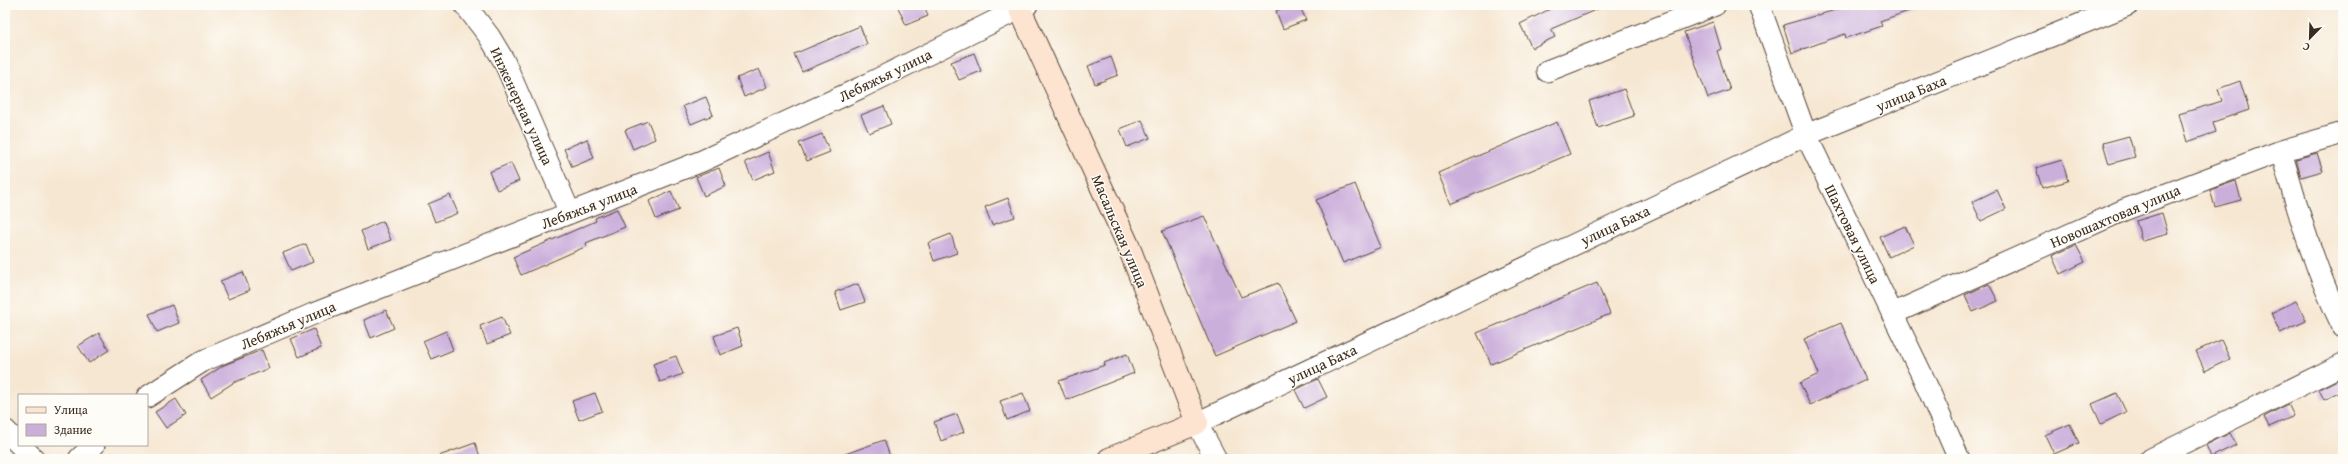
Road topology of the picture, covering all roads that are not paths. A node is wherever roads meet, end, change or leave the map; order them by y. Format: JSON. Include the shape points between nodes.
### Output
{"nodes":[{"id":1,"x":465,"y":5,"type":"edge"},
{"id":2,"x":1715,"y":5,"type":"edge"},
{"id":3,"x":1759,"y":5,"type":"edge"},
{"id":4,"x":2128,"y":5,"type":"edge"},
{"id":5,"x":1022,"y":6,"type":"edge"},
{"id":6,"x":1547,"y":71,"type":"dead end"},
{"id":7,"x":2343,"y":133,"type":"edge"},
{"id":8,"x":1806,"y":135,"type":"junction"},
{"id":9,"x":2281,"y":152,"type":"junction"},
{"id":10,"x":570,"y":213,"type":"junction"},
{"id":11,"x":1892,"y":314,"type":"junction"},
{"id":12,"x":2343,"y":326,"type":"edge"},
{"id":13,"x":2343,"y":364,"type":"edge"},
{"id":14,"x":148,"y":396,"type":"edge"},
{"id":15,"x":1198,"y":423,"type":"junction"},
{"id":16,"x":5,"y":430,"type":"edge"},
{"id":17,"x":18,"y":442,"type":"edge"},
{"id":18,"x":22,"y":446,"type":"edge"},
{"id":19,"x":93,"y":446,"type":"edge"},
{"id":20,"x":34,"y":459,"type":"edge"},
{"id":21,"x":79,"y":459,"type":"edge"},
{"id":22,"x":1108,"y":459,"type":"edge"},
{"id":23,"x":1216,"y":459,"type":"edge"},
{"id":24,"x":1959,"y":459,"type":"edge"},
{"id":25,"x":2151,"y":459,"type":"edge"}],
"edges":[{"from":1,"to":10,"type":"street","name":"Инженерная улица","via":[[504,61]]},
{"from":2,"to":6,"type":"street"},
{"from":3,"to":8,"type":"street","name":"Шахтовая улица"},
{"from":4,"to":8,"type":"street","name":"улица Баха"},
{"from":5,"to":10,"type":"street","name":"Лебяжья улица","via":[[860,88],[702,162]]},
{"from":5,"to":15,"type":"street","name":"Масальская улица","via":[[1128,245]]},
{"from":7,"to":9,"type":"street","name":"Новошахтовая улица"},
{"from":8,"to":11,"type":"street","name":"Шахтовая улица"},
{"from":8,"to":15,"type":"street","name":"улица Баха"},
{"from":9,"to":11,"type":"street","name":"Новошахтовая улица","via":[[2124,210]]},
{"from":9,"to":12,"type":"street","via":[[2296,208],[2329,298]]},
{"from":10,"to":14,"type":"street","name":"Лебяжья улица","via":[[313,314],[203,361]]},
{"from":11,"to":24,"type":"street","name":"Шахтовая улица"},
{"from":13,"to":25,"type":"street"},
{"from":15,"to":22,"type":"street","name":"улица Баха"},
{"from":15,"to":23,"type":"street","name":"Масальская улица"},
{"from":16,"to":17,"type":"street"},
{"from":18,"to":20,"type":"street"},
{"from":19,"to":21,"type":"street"}]}
